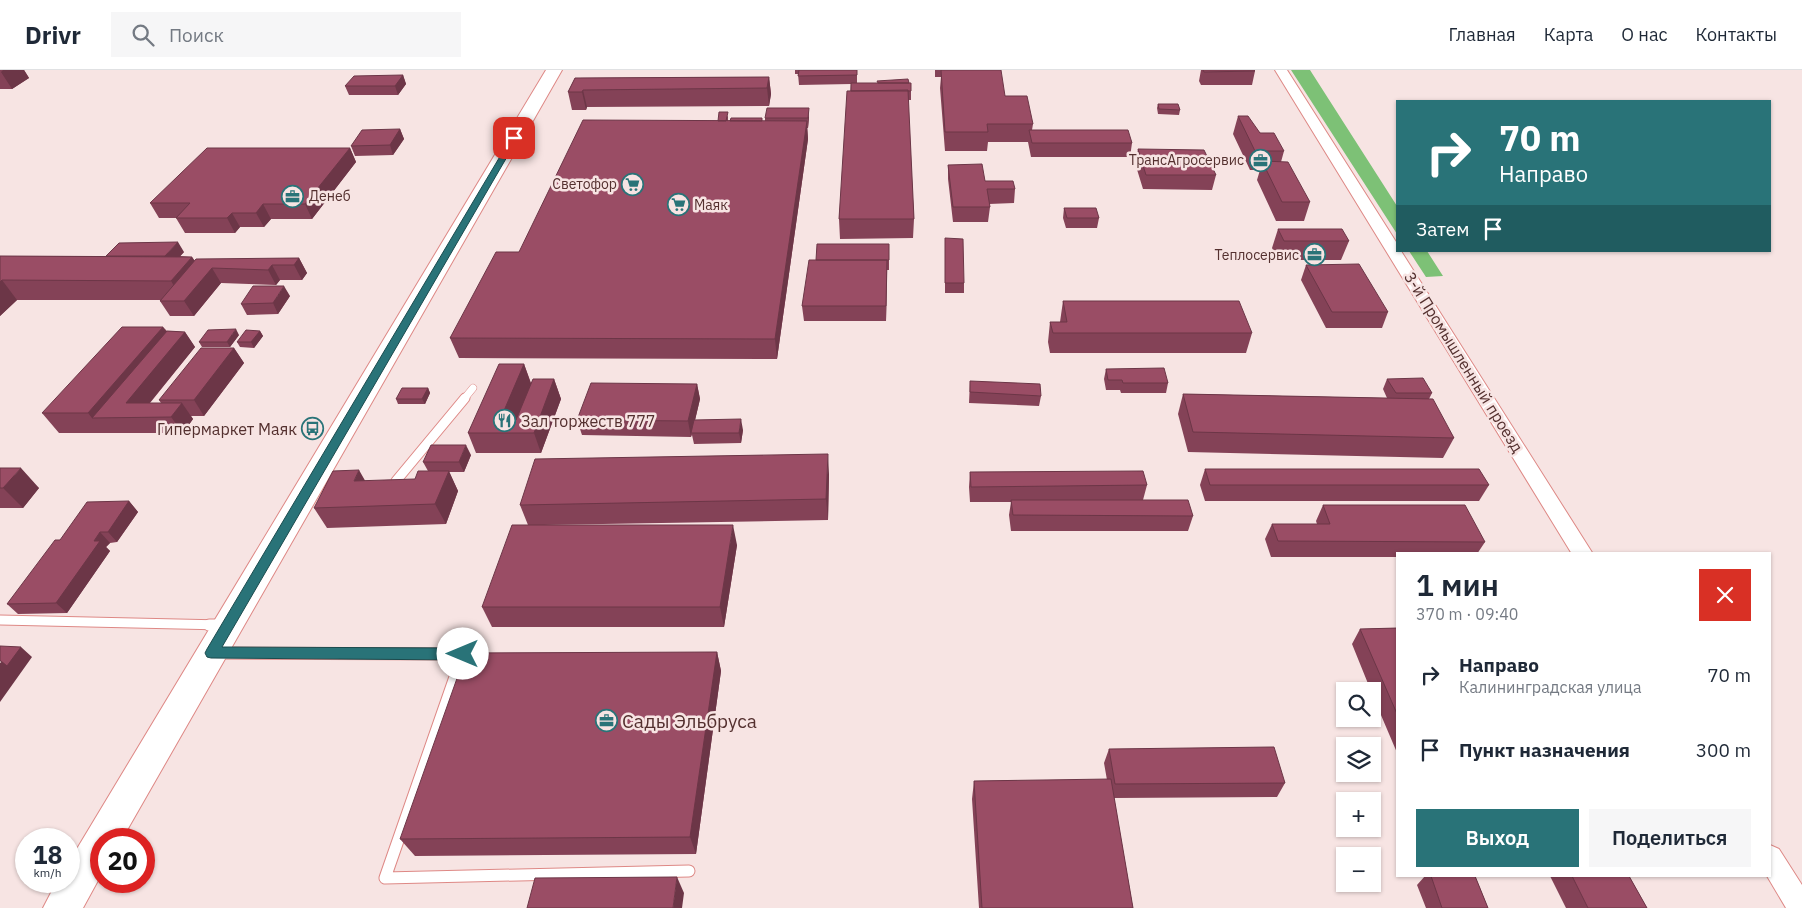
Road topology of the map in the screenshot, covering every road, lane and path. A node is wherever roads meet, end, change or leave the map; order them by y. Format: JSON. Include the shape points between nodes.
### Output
{"nodes":[{"id":1,"x":554,"y":70,"type":"edge"},
{"id":2,"x":1281,"y":70,"type":"edge"},
{"id":3,"x":473,"y":388,"type":"dead end"},
{"id":4,"x":396,"y":481,"type":"edge"},
{"id":5,"x":1582,"y":552,"type":"edge"},
{"id":6,"x":0,"y":620,"type":"edge"},
{"id":7,"x":228,"y":625,"type":"junction"},
{"id":8,"x":211,"y":653,"type":"junction"},
{"id":9,"x":109,"y":828,"type":"edge"},
{"id":10,"x":90,"y":860,"type":"edge"},
{"id":11,"x":1771,"y":860,"type":"edge"},
{"id":12,"x":689,"y":870,"type":"dead end"},
{"id":13,"x":62,"y":908,"type":"edge"},
{"id":14,"x":1801,"y":908,"type":"edge"}],
"edges":[{"from":1,"to":7,"type":"street","via":[[318,480]]},
{"from":2,"to":5,"type":"street","name":"3-й Промышленный проезд"},
{"from":3,"to":4,"type":"lane"},
{"from":6,"to":7,"type":"lane"},
{"from":7,"to":8,"type":"street"},
{"from":8,"to":9,"type":"street"},
{"from":8,"to":12,"type":"lane","via":[[463,654],[385,878]]},
{"from":10,"to":13,"type":"street"},
{"from":11,"to":14,"type":"street"}]}
